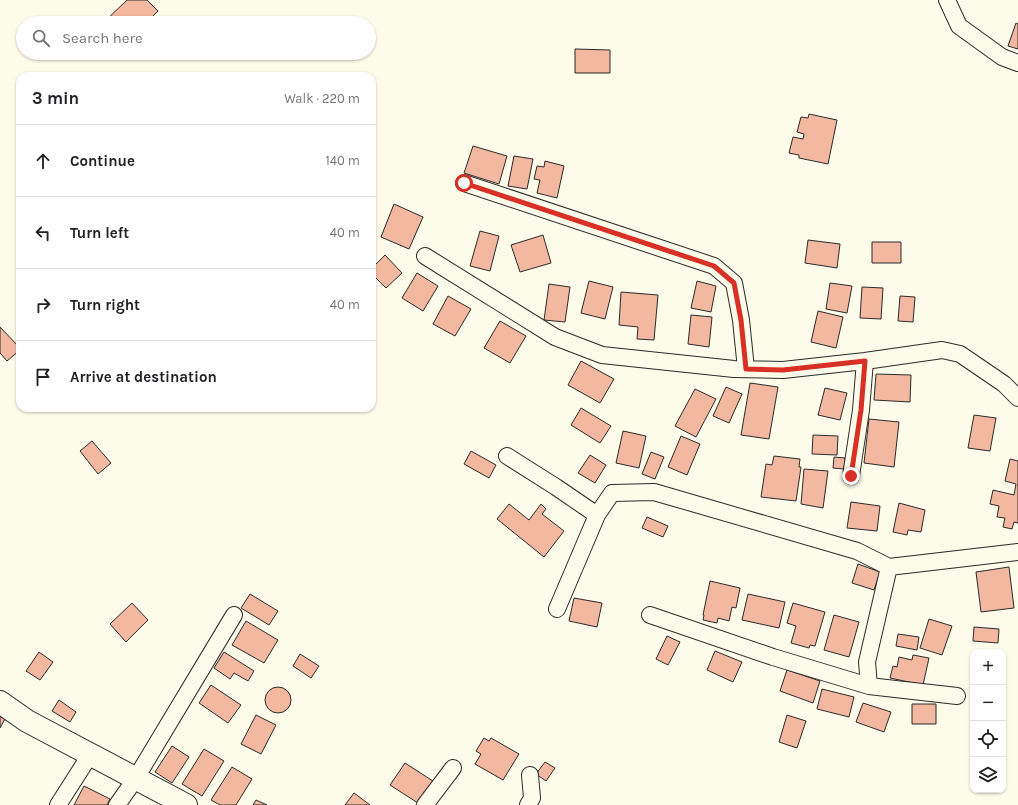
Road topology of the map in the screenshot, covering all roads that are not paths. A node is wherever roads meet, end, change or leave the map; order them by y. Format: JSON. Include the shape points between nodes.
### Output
{"nodes":[{"id":1,"x":947,"y":0,"type":"edge"},
{"id":2,"x":1018,"y":63,"type":"edge"},
{"id":3,"x":464,"y":183,"type":"dead end"},
{"id":4,"x":425,"y":256,"type":"dead end"},
{"id":5,"x":865,"y":361,"type":"junction"},
{"id":6,"x":746,"y":369,"type":"junction"},
{"id":7,"x":1018,"y":398,"type":"edge"},
{"id":8,"x":507,"y":456,"type":"dead end"},
{"id":9,"x":851,"y":476,"type":"dead end"},
{"id":10,"x":597,"y":515,"type":"junction"},
{"id":11,"x":1018,"y":552,"type":"edge"},
{"id":12,"x":889,"y":567,"type":"junction"},
{"id":13,"x":557,"y":608,"type":"dead end"},
{"id":14,"x":234,"y":615,"type":"dead end"},
{"id":15,"x":650,"y":615,"type":"dead end"},
{"id":16,"x":869,"y":686,"type":"junction"},
{"id":17,"x":957,"y":696,"type":"dead end"},
{"id":18,"x":0,"y":702,"type":"edge"},
{"id":19,"x":90,"y":755,"type":"junction"},
{"id":20,"x":453,"y":768,"type":"dead end"},
{"id":21,"x":530,"y":775,"type":"dead end"},
{"id":22,"x":136,"y":778,"type":"junction"},
{"id":23,"x":58,"y":805,"type":"edge"},
{"id":24,"x":117,"y":805,"type":"edge"},
{"id":25,"x":186,"y":805,"type":"edge"},
{"id":26,"x":425,"y":805,"type":"edge"},
{"id":27,"x":528,"y":805,"type":"edge"}],
"edges":[{"from":1,"to":2,"type":"street","via":[[959,26],[1002,57]]},
{"from":3,"to":6,"type":"street","via":[[714,266],[734,283]]},
{"from":4,"to":6,"type":"street","via":[[555,337],[602,355]]},
{"from":5,"to":6,"type":"street","via":[[783,370]]},
{"from":5,"to":7,"type":"street","via":[[942,350],[960,354],[1004,384]]},
{"from":5,"to":9,"type":"street"},
{"from":8,"to":10,"type":"street"},
{"from":10,"to":12,"type":"street","via":[[612,493],[654,492],[858,551]]},
{"from":10,"to":13,"type":"street"},
{"from":11,"to":12,"type":"street"},
{"from":12,"to":16,"type":"street","via":[[867,662]]},
{"from":14,"to":22,"type":"street"},
{"from":15,"to":16,"type":"street","via":[[773,657]]},
{"from":16,"to":17,"type":"street"},
{"from":18,"to":19,"type":"street","via":[[27,721]]},
{"from":19,"to":22,"type":"street"},
{"from":19,"to":23,"type":"street"},
{"from":20,"to":26,"type":"street"},
{"from":21,"to":27,"type":"street","via":[[532,798]]},
{"from":22,"to":24,"type":"street"},
{"from":22,"to":25,"type":"street"}]}
